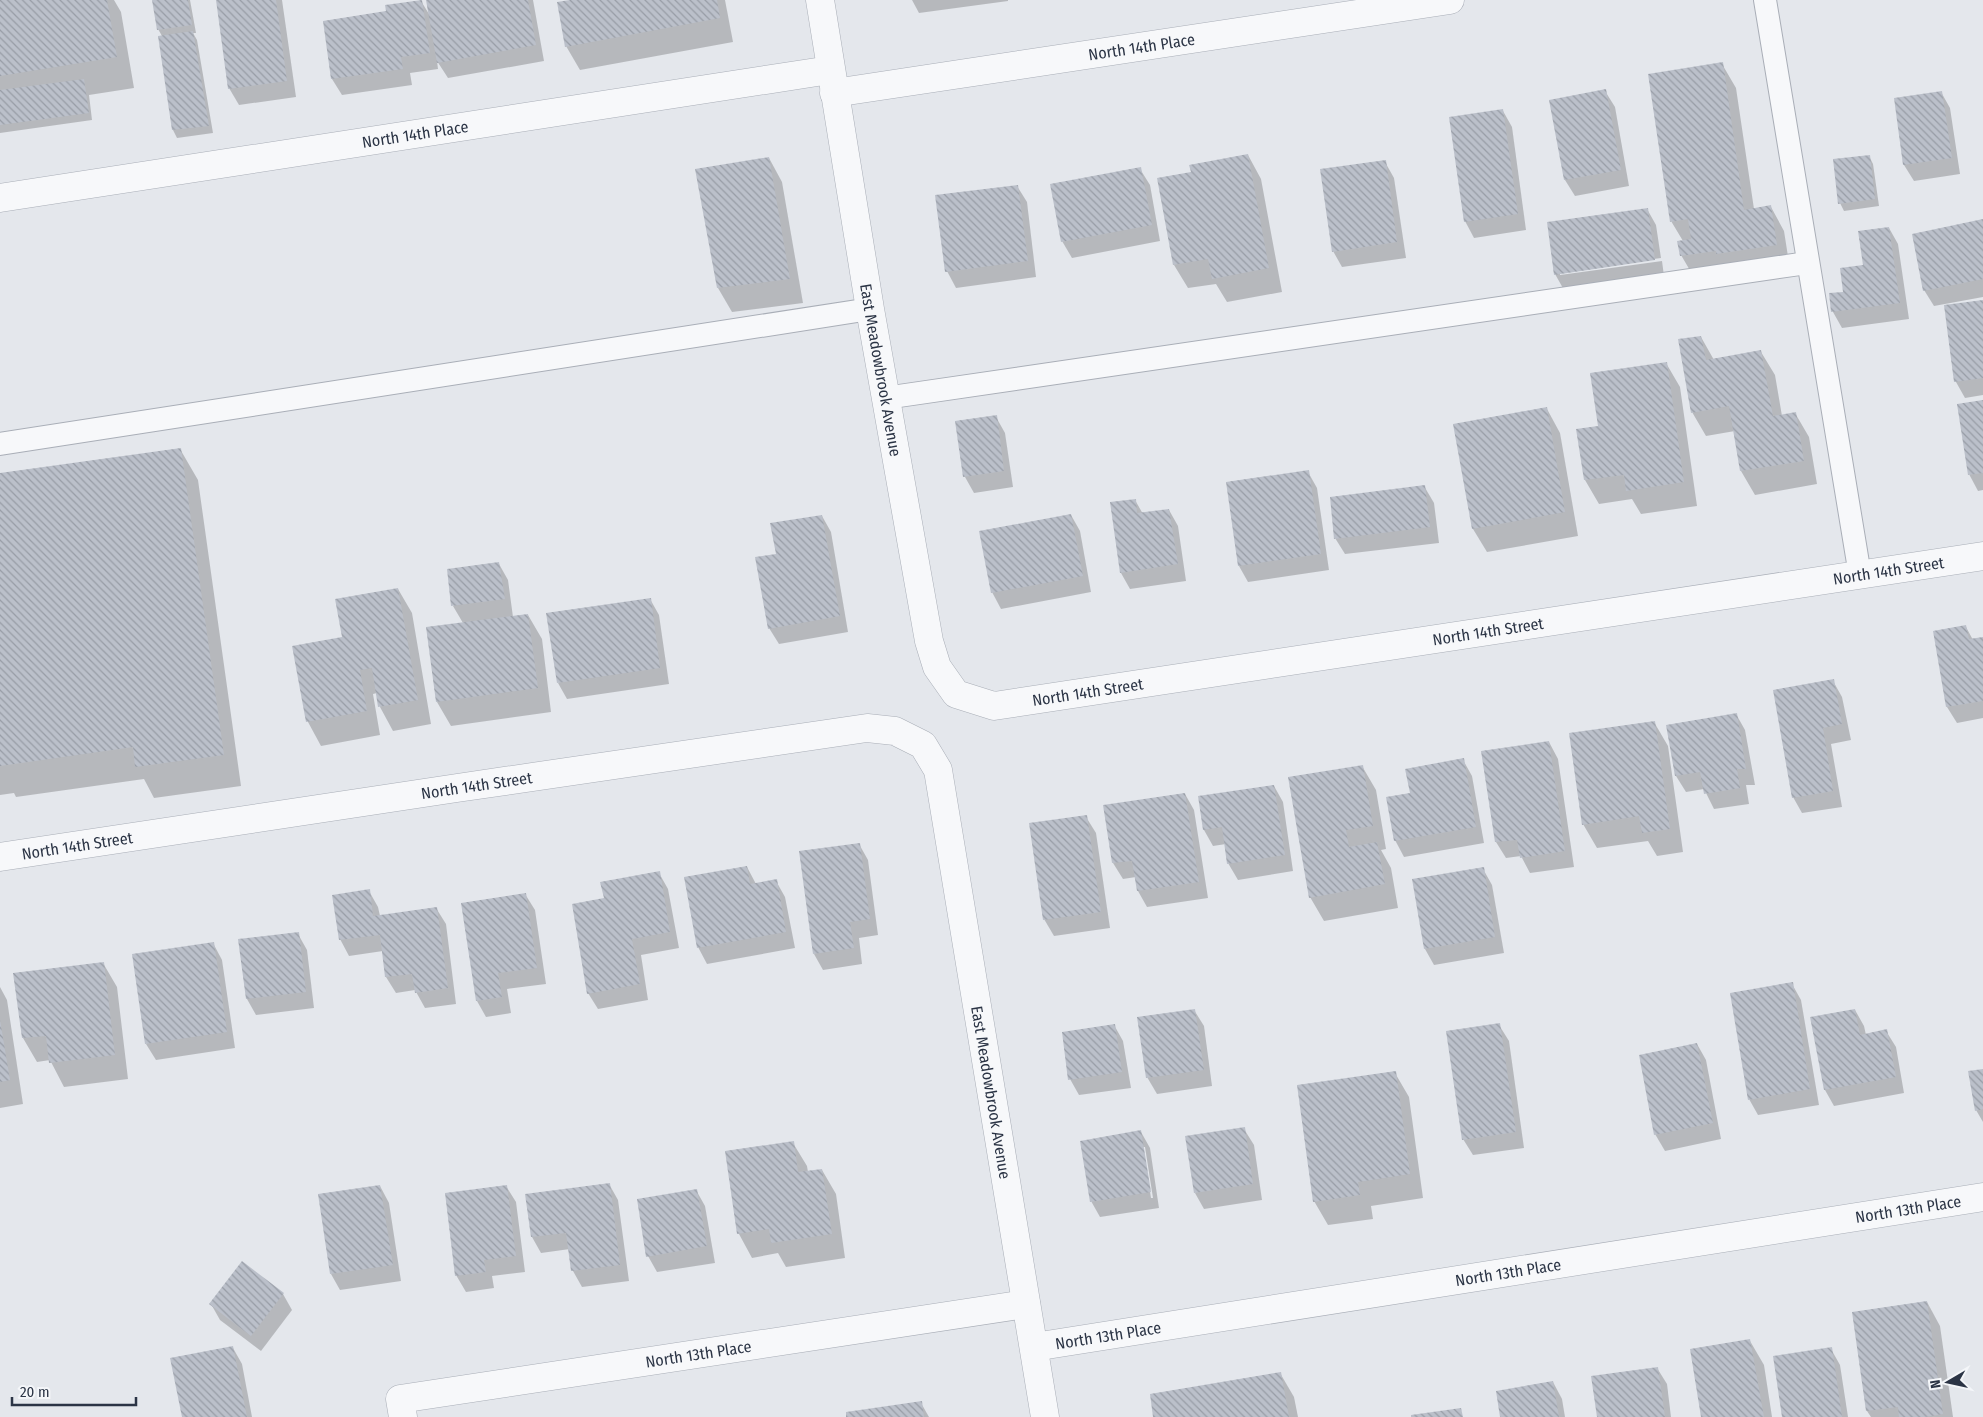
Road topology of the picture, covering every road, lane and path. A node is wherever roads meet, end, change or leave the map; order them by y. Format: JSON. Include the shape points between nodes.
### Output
{"nodes":[{"id":1,"x":820,"y":0,"type":"edge"},
{"id":2,"x":1450,"y":0,"type":"edge"},
{"id":3,"x":1764,"y":0,"type":"edge"},
{"id":4,"x":832,"y":81,"type":"junction"},
{"id":5,"x":0,"y":198,"type":"edge"},
{"id":6,"x":1807,"y":262,"type":"junction"},
{"id":7,"x":870,"y":309,"type":"junction"},
{"id":8,"x":885,"y":398,"type":"junction"},
{"id":9,"x":0,"y":444,"type":"edge"},
{"id":10,"x":1983,"y":556,"type":"edge"},
{"id":11,"x":1860,"y":575,"type":"junction"},
{"id":12,"x":994,"y":706,"type":"joint"},
{"id":13,"x":938,"y":770,"type":"joint"},
{"id":14,"x":0,"y":857,"type":"edge"},
{"id":15,"x":1983,"y":1197,"type":"edge"},
{"id":16,"x":1026,"y":1304,"type":"junction"},
{"id":17,"x":1034,"y":1347,"type":"junction"},
{"id":18,"x":401,"y":1408,"type":"edge"},
{"id":19,"x":1045,"y":1417,"type":"edge"}],
"edges":[{"from":1,"to":4,"type":"street","name":"East Meadowbrook Avenue"},
{"from":2,"to":4,"type":"street","name":"North 14th Place"},
{"from":3,"to":6,"type":"lane"},
{"from":4,"to":5,"type":"street","name":"North 14th Place"},
{"from":4,"to":7,"type":"street","name":"East Meadowbrook Avenue"},
{"from":6,"to":8,"type":"lane"},
{"from":6,"to":11,"type":"lane"},
{"from":7,"to":8,"type":"street","name":"East Meadowbrook Avenue"},
{"from":7,"to":9,"type":"lane"},
{"from":8,"to":12,"type":"street","name":"East Meadowbrook Avenue","via":[[929,640],[937,667],[956,694]]},
{"from":10,"to":11,"type":"street","name":"North 14th Street"},
{"from":11,"to":12,"type":"street","name":"North 14th Street"},
{"from":13,"to":14,"type":"street","name":"North 14th Street","via":[[923,745],[895,731],[867,728]]},
{"from":13,"to":16,"type":"street","name":"East Meadowbrook Avenue"},
{"from":15,"to":17,"type":"street","name":"North 13th Place"},
{"from":16,"to":17,"type":"street","name":"East Meadowbrook Avenue"},
{"from":16,"to":18,"type":"street","name":"North 13th Place"},
{"from":17,"to":19,"type":"street","name":"East Meadowbrook Avenue"}]}
